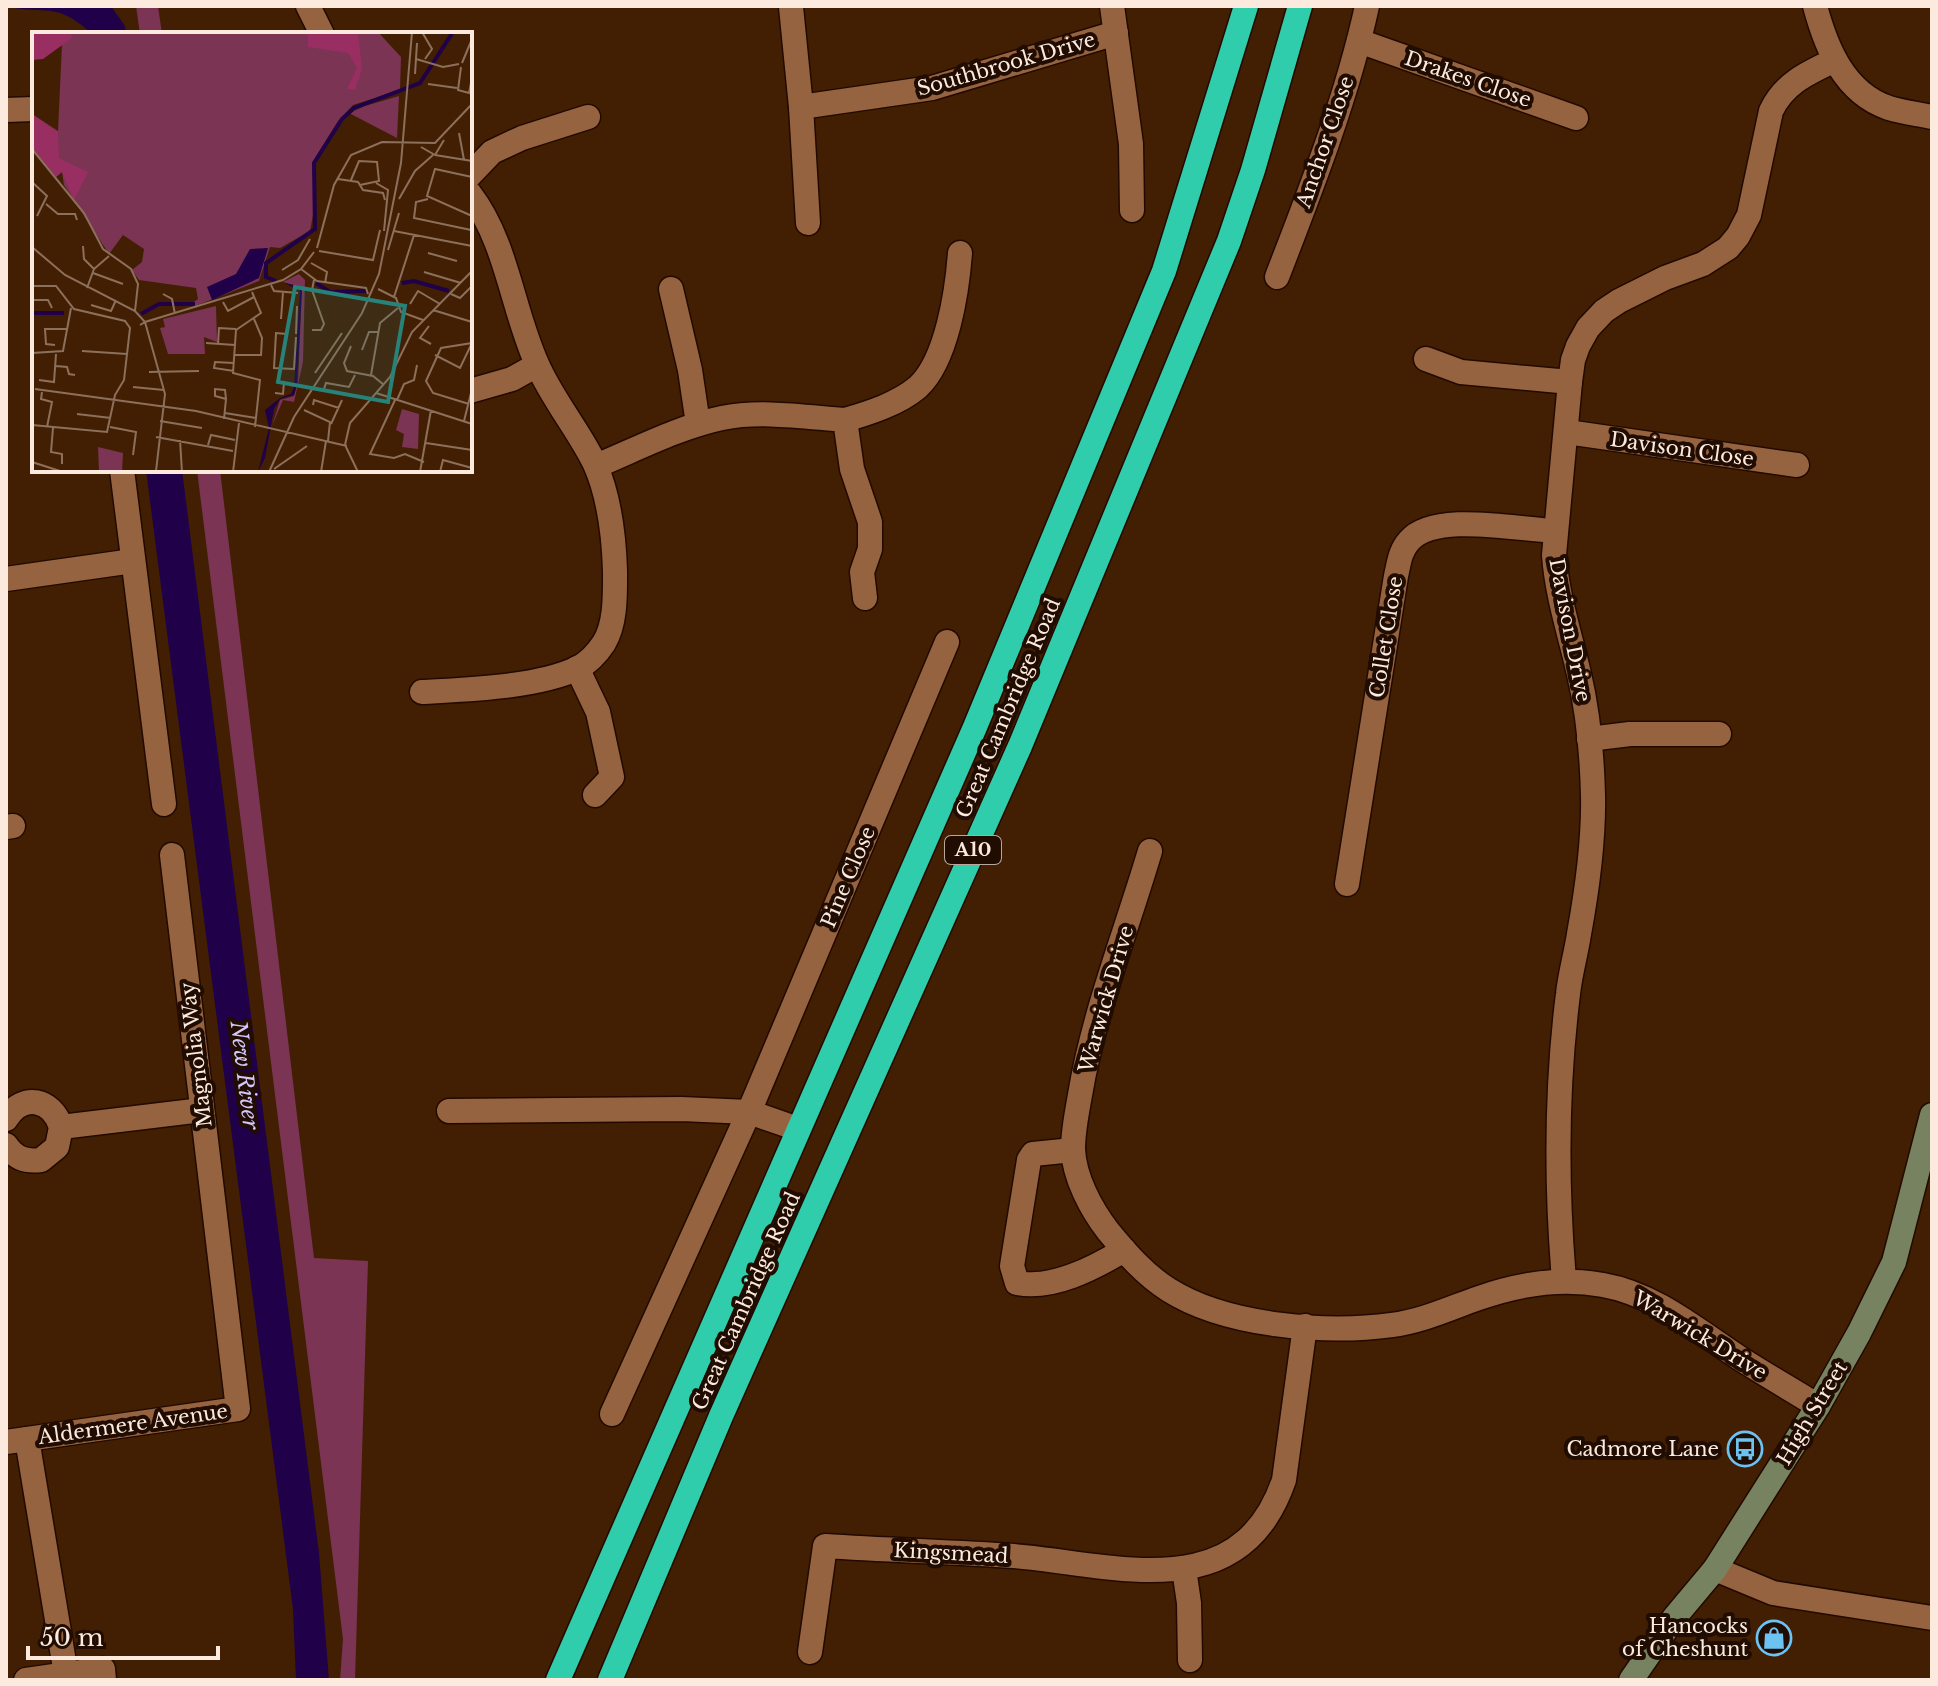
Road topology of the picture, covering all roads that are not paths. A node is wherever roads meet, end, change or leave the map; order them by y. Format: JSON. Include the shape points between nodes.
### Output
{"nodes":[{"id":1,"x":308,"y":6,"type":"edge"},
{"id":2,"x":1112,"y":6,"type":"edge"},
{"id":3,"x":1246,"y":6,"type":"edge"},
{"id":4,"x":1300,"y":6,"type":"edge"},
{"id":5,"x":1367,"y":6,"type":"edge"},
{"id":6,"x":1815,"y":6,"type":"edge"},
{"id":7,"x":791,"y":7,"type":"edge"},
{"id":8,"x":321,"y":32,"type":"edge"},
{"id":9,"x":1116,"y":33,"type":"junction"},
{"id":10,"x":1359,"y":41,"type":"junction"},
{"id":11,"x":1835,"y":60,"type":"junction"},
{"id":12,"x":801,"y":107,"type":"junction"},
{"id":13,"x":32,"y":109,"type":"edge"},
{"id":14,"x":6,"y":110,"type":"edge"},
{"id":15,"x":588,"y":117,"type":"dead end"},
{"id":16,"x":1932,"y":117,"type":"edge"},
{"id":17,"x":1576,"y":118,"type":"dead end"},
{"id":18,"x":472,"y":173,"type":"edge"},
{"id":19,"x":472,"y":197,"type":"edge"},
{"id":20,"x":1132,"y":210,"type":"dead end"},
{"id":21,"x":808,"y":223,"type":"dead end"},
{"id":22,"x":960,"y":253,"type":"dead end"},
{"id":23,"x":1277,"y":277,"type":"dead end"},
{"id":24,"x":671,"y":289,"type":"dead end"},
{"id":25,"x":1426,"y":359,"type":"dead end"},
{"id":26,"x":537,"y":365,"type":"junction"},
{"id":27,"x":1570,"y":382,"type":"junction"},
{"id":28,"x":472,"y":390,"type":"edge"},
{"id":29,"x":845,"y":420,"type":"junction"},
{"id":30,"x":698,"y":424,"type":"junction"},
{"id":31,"x":1567,"y":432,"type":"junction"},
{"id":32,"x":1797,"y":465,"type":"dead end"},
{"id":33,"x":596,"y":466,"type":"junction"},
{"id":34,"x":122,"y":472,"type":"edge"},
{"id":35,"x":1556,"y":531,"type":"junction"},
{"id":36,"x":133,"y":561,"type":"junction"},
{"id":37,"x":6,"y":579,"type":"edge"},
{"id":38,"x":865,"y":598,"type":"dead end"},
{"id":39,"x":947,"y":642,"type":"dead end"},
{"id":40,"x":577,"y":668,"type":"junction"},
{"id":41,"x":422,"y":692,"type":"dead end"},
{"id":42,"x":1719,"y":734,"type":"dead end"},
{"id":43,"x":1589,"y":739,"type":"junction"},
{"id":44,"x":595,"y":795,"type":"dead end"},
{"id":45,"x":164,"y":804,"type":"dead end"},
{"id":46,"x":1150,"y":851,"type":"dead end"},
{"id":47,"x":172,"y":855,"type":"dead end"},
{"id":48,"x":1347,"y":884,"type":"dead end"},
{"id":49,"x":202,"y":1110,"type":"junction"},
{"id":50,"x":449,"y":1111,"type":"dead end"},
{"id":51,"x":749,"y":1112,"type":"junction"},
{"id":52,"x":1932,"y":1115,"type":"edge"},
{"id":53,"x":6,"y":1119,"type":"edge"},
{"id":54,"x":61,"y":1127,"type":"junction"},
{"id":55,"x":798,"y":1129,"type":"junction"},
{"id":56,"x":6,"y":1145,"type":"edge"},
{"id":57,"x":1073,"y":1150,"type":"junction"},
{"id":58,"x":1124,"y":1250,"type":"junction"},
{"id":59,"x":1564,"y":1280,"type":"junction"},
{"id":60,"x":1305,"y":1326,"type":"junction"},
{"id":61,"x":1818,"y":1406,"type":"junction"},
{"id":62,"x":238,"y":1409,"type":"joint"},
{"id":63,"x":612,"y":1414,"type":"dead end"},
{"id":64,"x":16,"y":1441,"type":"edge"},
{"id":65,"x":1184,"y":1569,"type":"junction"},
{"id":66,"x":1715,"y":1569,"type":"junction"},
{"id":67,"x":1932,"y":1618,"type":"edge"},
{"id":68,"x":810,"y":1652,"type":"dead end"},
{"id":69,"x":1190,"y":1660,"type":"dead end"},
{"id":70,"x":66,"y":1674,"type":"junction"},
{"id":71,"x":26,"y":1680,"type":"edge"},
{"id":72,"x":104,"y":1680,"type":"edge"},
{"id":73,"x":558,"y":1680,"type":"edge"},
{"id":74,"x":610,"y":1680,"type":"edge"},
{"id":75,"x":1631,"y":1680,"type":"edge"}],
"edges":[{"from":1,"to":8,"type":"street"},
{"from":2,"to":9,"type":"street","name":"Southbrook Drive"},
{"from":3,"to":55,"type":"highway","name":"Great Cambridge Road","number":"A10","via":[[1164,271],[981,712]]},
{"from":4,"to":74,"type":"highway","name":"Great Cambridge Road","number":"A10","via":[[1229,241],[1020,746],[721,1416]]},
{"from":5,"to":10,"type":"street","name":"Anchor Close"},
{"from":6,"to":11,"type":"street"},
{"from":7,"to":12,"type":"street"},
{"from":9,"to":12,"type":"street","name":"Southbrook Drive","via":[[932,88]]},
{"from":9,"to":20,"type":"street","name":"Southbrook Drive","via":[[1131,144]]},
{"from":10,"to":17,"type":"street","name":"Drakes Close"},
{"from":10,"to":23,"type":"street","name":"Anchor Close"},
{"from":11,"to":16,"type":"street","via":[[1845,77],[1874,101]]},
{"from":11,"to":27,"type":"street","name":"Davison Drive","via":[[1796,80],[1775,102],[1749,215],[1728,248],[1604,311],[1578,346]]},
{"from":12,"to":21,"type":"street"},
{"from":13,"to":14,"type":"street"},
{"from":15,"to":18,"type":"street","via":[[492,152]]},
{"from":19,"to":26,"type":"street","via":[[498,248]]},
{"from":22,"to":29,"type":"street","via":[[955,304],[928,374],[900,399]]},
{"from":24,"to":30,"type":"street"},
{"from":25,"to":27,"type":"street","via":[[1461,372]]},
{"from":26,"to":28,"type":"street"},
{"from":26,"to":33,"type":"street"},
{"from":27,"to":31,"type":"street","name":"Davison Drive"},
{"from":29,"to":30,"type":"street","via":[[745,415]]},
{"from":29,"to":38,"type":"street","via":[[852,469],[870,522],[870,549],[862,572]]},
{"from":30,"to":33,"type":"street"},
{"from":31,"to":32,"type":"street","name":"Davison Close"},
{"from":31,"to":35,"type":"street","name":"Davison Drive"},
{"from":33,"to":40,"type":"street","via":[[614,545],[614,602],[604,643]]},
{"from":34,"to":36,"type":"street"},
{"from":35,"to":43,"type":"street","name":"Davison Drive","via":[[1556,581],[1580,676]]},
{"from":35,"to":48,"type":"street","name":"Collet Close","via":[[1440,524],[1417,534],[1404,548]]},
{"from":36,"to":37,"type":"street"},
{"from":36,"to":45,"type":"street"},
{"from":39,"to":51,"type":"street","name":"Pine Close"},
{"from":40,"to":41,"type":"street","via":[[480,689]]},
{"from":40,"to":44,"type":"street","via":[[598,712],[612,777]]},
{"from":42,"to":43,"type":"street"},
{"from":43,"to":59,"type":"street","name":"Davison Drive","via":[[1589,854],[1568,990],[1559,1107]]},
{"from":46,"to":57,"type":"street","name":"Warwick Drive","via":[[1091,1040]]},
{"from":47,"to":49,"type":"street","name":"Magnolia Way"},
{"from":49,"to":54,"type":"street"},
{"from":49,"to":62,"type":"street","name":"Magnolia Way"},
{"from":50,"to":51,"type":"street"},
{"from":51,"to":55,"type":"street"},
{"from":51,"to":63,"type":"street","name":"Pine Close"},
{"from":52,"to":61,"type":"main road","name":"High Street","via":[[1894,1262]]},
{"from":53,"to":54,"type":"street","via":[[14,1108],[33,1102],[52,1110]]},
{"from":54,"to":56,"type":"street","via":[[57,1147],[41,1160],[21,1159]]},
{"from":55,"to":73,"type":"highway","name":"Great Cambridge Road","number":"A10"},
{"from":57,"to":58,"type":"street","name":"Warwick Drive","via":[[1090,1203]]},
{"from":57,"to":58,"type":"street","via":[[1033,1154],[1029,1160],[1012,1266],[1017,1283],[1067,1277]]},
{"from":58,"to":60,"type":"street","name":"Warwick Drive","via":[[1155,1280],[1199,1305]]},
{"from":59,"to":60,"type":"street","name":"Warwick Drive","via":[[1505,1290],[1395,1325]]},
{"from":59,"to":61,"type":"street","name":"Warwick Drive","via":[[1604,1285],[1650,1300]]},
{"from":60,"to":65,"type":"street","name":"Kingsmead","via":[[1289,1455],[1278,1497],[1235,1549]]},
{"from":61,"to":66,"type":"main road","name":"High Street"},
{"from":62,"to":64,"type":"street","name":"Aldermere Avenue"},
{"from":64,"to":70,"type":"street","name":"Aldermere Avenue"},
{"from":65,"to":68,"type":"street","name":"Kingsmead","via":[[1122,1570],[1024,1557],[825,1546]]},
{"from":65,"to":69,"type":"street"},
{"from":66,"to":67,"type":"street","via":[[1773,1593]]},
{"from":66,"to":75,"type":"main road","name":"High Street"},
{"from":70,"to":71,"type":"street"},
{"from":70,"to":72,"type":"street","via":[[103,1669]]}]}
